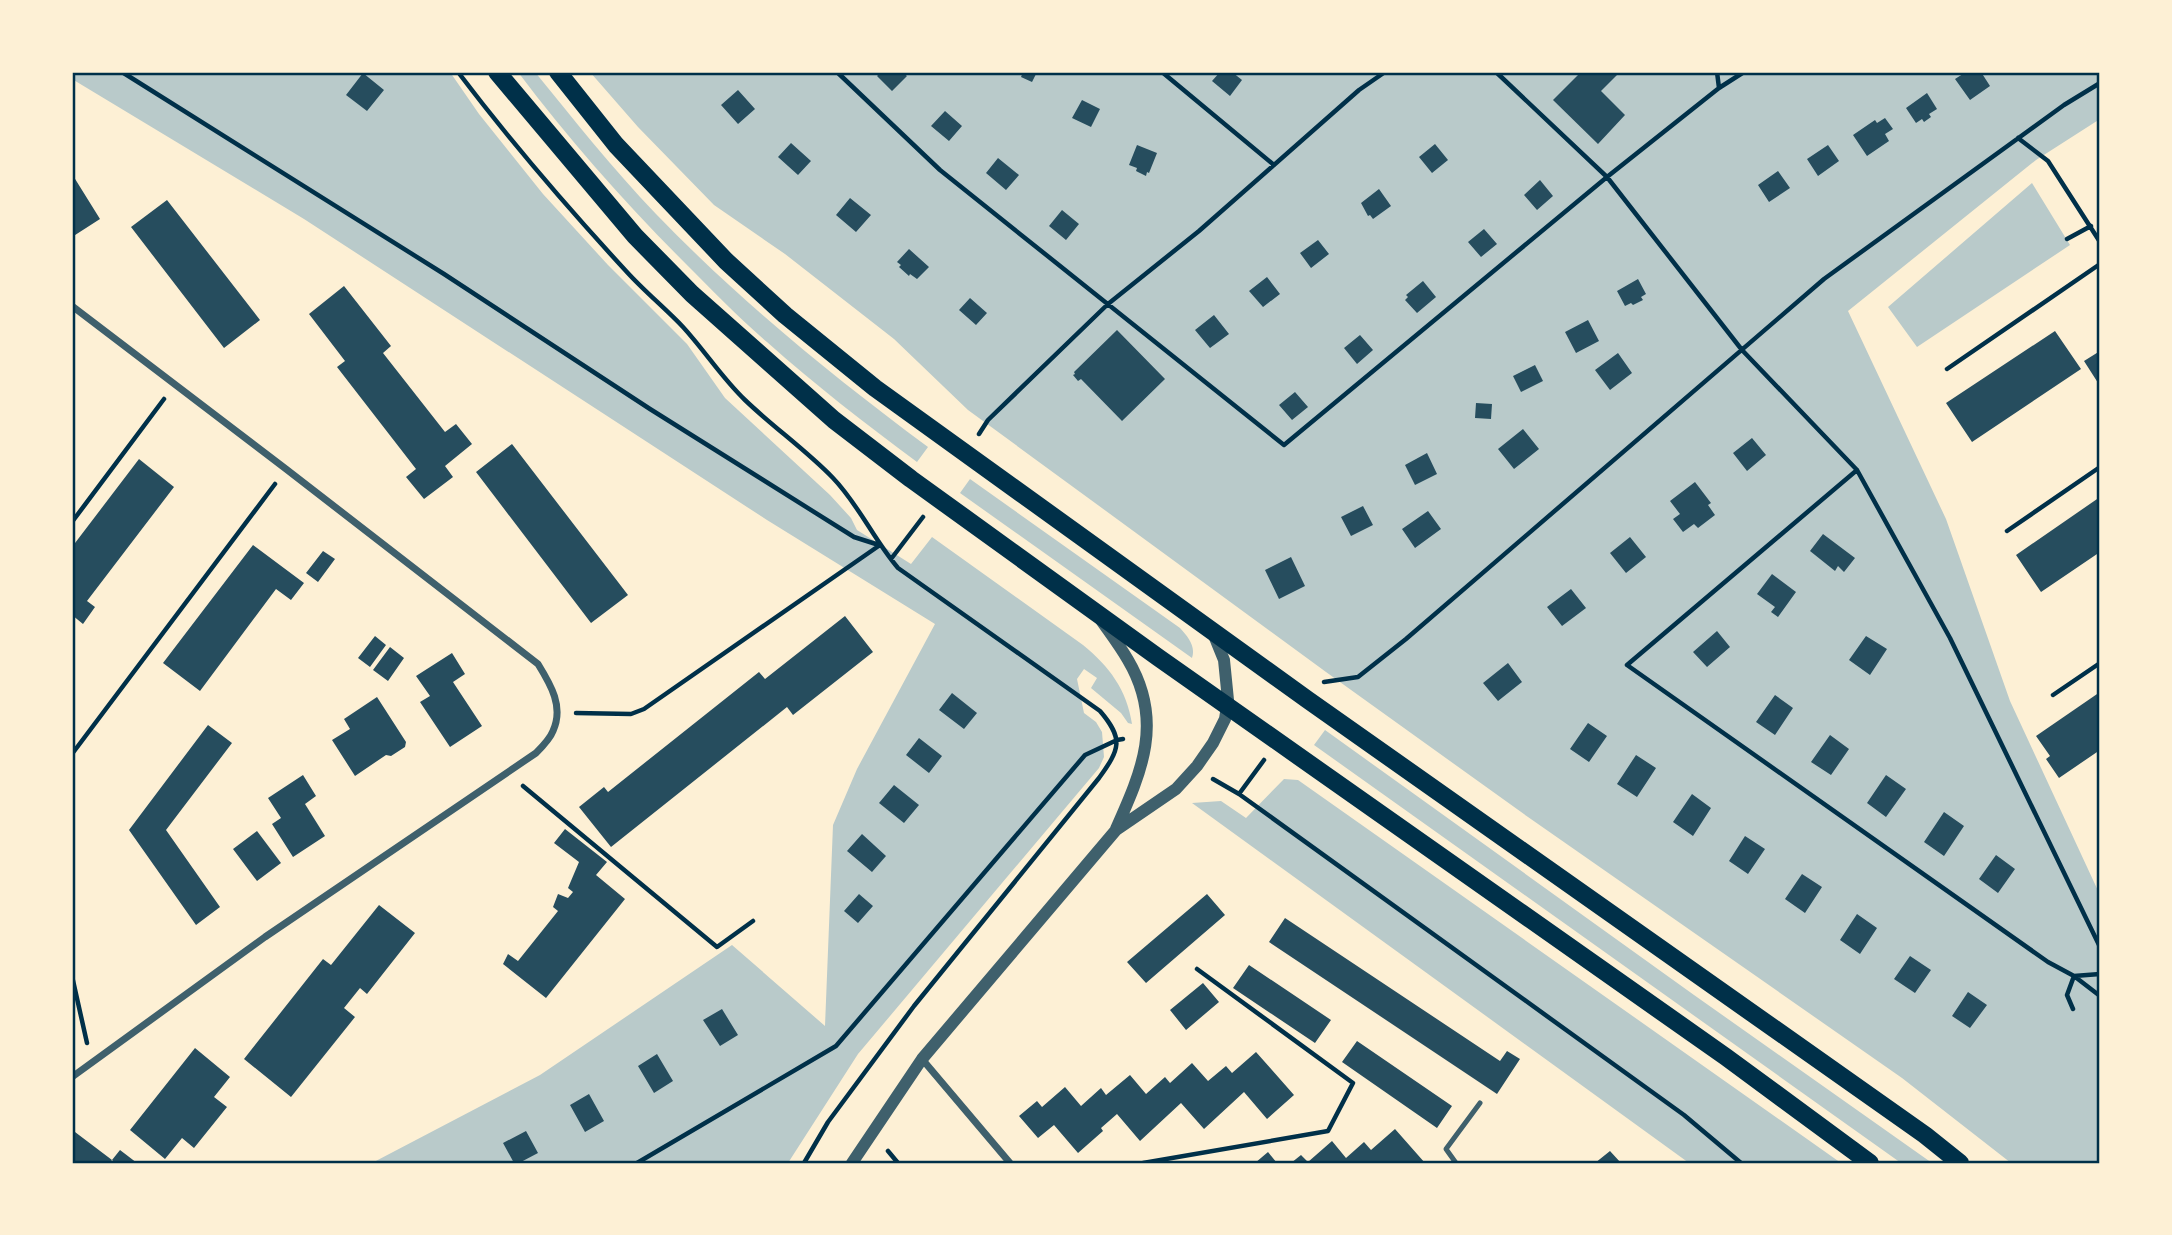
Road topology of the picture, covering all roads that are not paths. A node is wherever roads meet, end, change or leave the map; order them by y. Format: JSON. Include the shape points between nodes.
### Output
{"nodes":[{"id":1,"x":497,"y":72,"type":"edge"},
{"id":2,"x":558,"y":72,"type":"edge"},
{"id":3,"x":72,"y":306,"type":"edge"},
{"id":4,"x":1095,"y":611,"type":"junction"},
{"id":5,"x":1211,"y":629,"type":"junction"},
{"id":6,"x":1228,"y":707,"type":"junction"},
{"id":7,"x":1116,"y":831,"type":"junction"},
{"id":8,"x":922,"y":1059,"type":"junction"},
{"id":9,"x":72,"y":1077,"type":"edge"},
{"id":10,"x":1480,"y":1103,"type":"dead end"},
{"id":11,"x":852,"y":1163,"type":"edge"},
{"id":12,"x":1010,"y":1163,"type":"edge"},
{"id":13,"x":1456,"y":1163,"type":"edge"},
{"id":14,"x":1870,"y":1163,"type":"edge"},
{"id":15,"x":1960,"y":1163,"type":"edge"}],
"edges":[{"from":1,"to":4,"type":"main road","via":[[635,236],[760,356],[870,448]]},
{"from":2,"to":5,"type":"main road","via":[[625,154],[726,261],[785,314],[875,388]]},
{"from":3,"to":9,"type":"street","via":[[538,664],[552,686],[559,713],[553,733],[536,753],[265,937]]},
{"from":4,"to":6,"type":"main road"},
{"from":4,"to":7,"type":"street","via":[[1129,661],[1147,720],[1141,772]]},
{"from":5,"to":6,"type":"street","via":[[1224,660]]},
{"from":5,"to":15,"type":"main road"},
{"from":6,"to":7,"type":"street","via":[[1220,731],[1197,766],[1176,789]]},
{"from":6,"to":14,"type":"main road","via":[[1726,1056]]},
{"from":7,"to":8,"type":"street"},
{"from":8,"to":11,"type":"street"},
{"from":8,"to":12,"type":"street"},
{"from":10,"to":13,"type":"lane","via":[[1446,1149]]}]}
